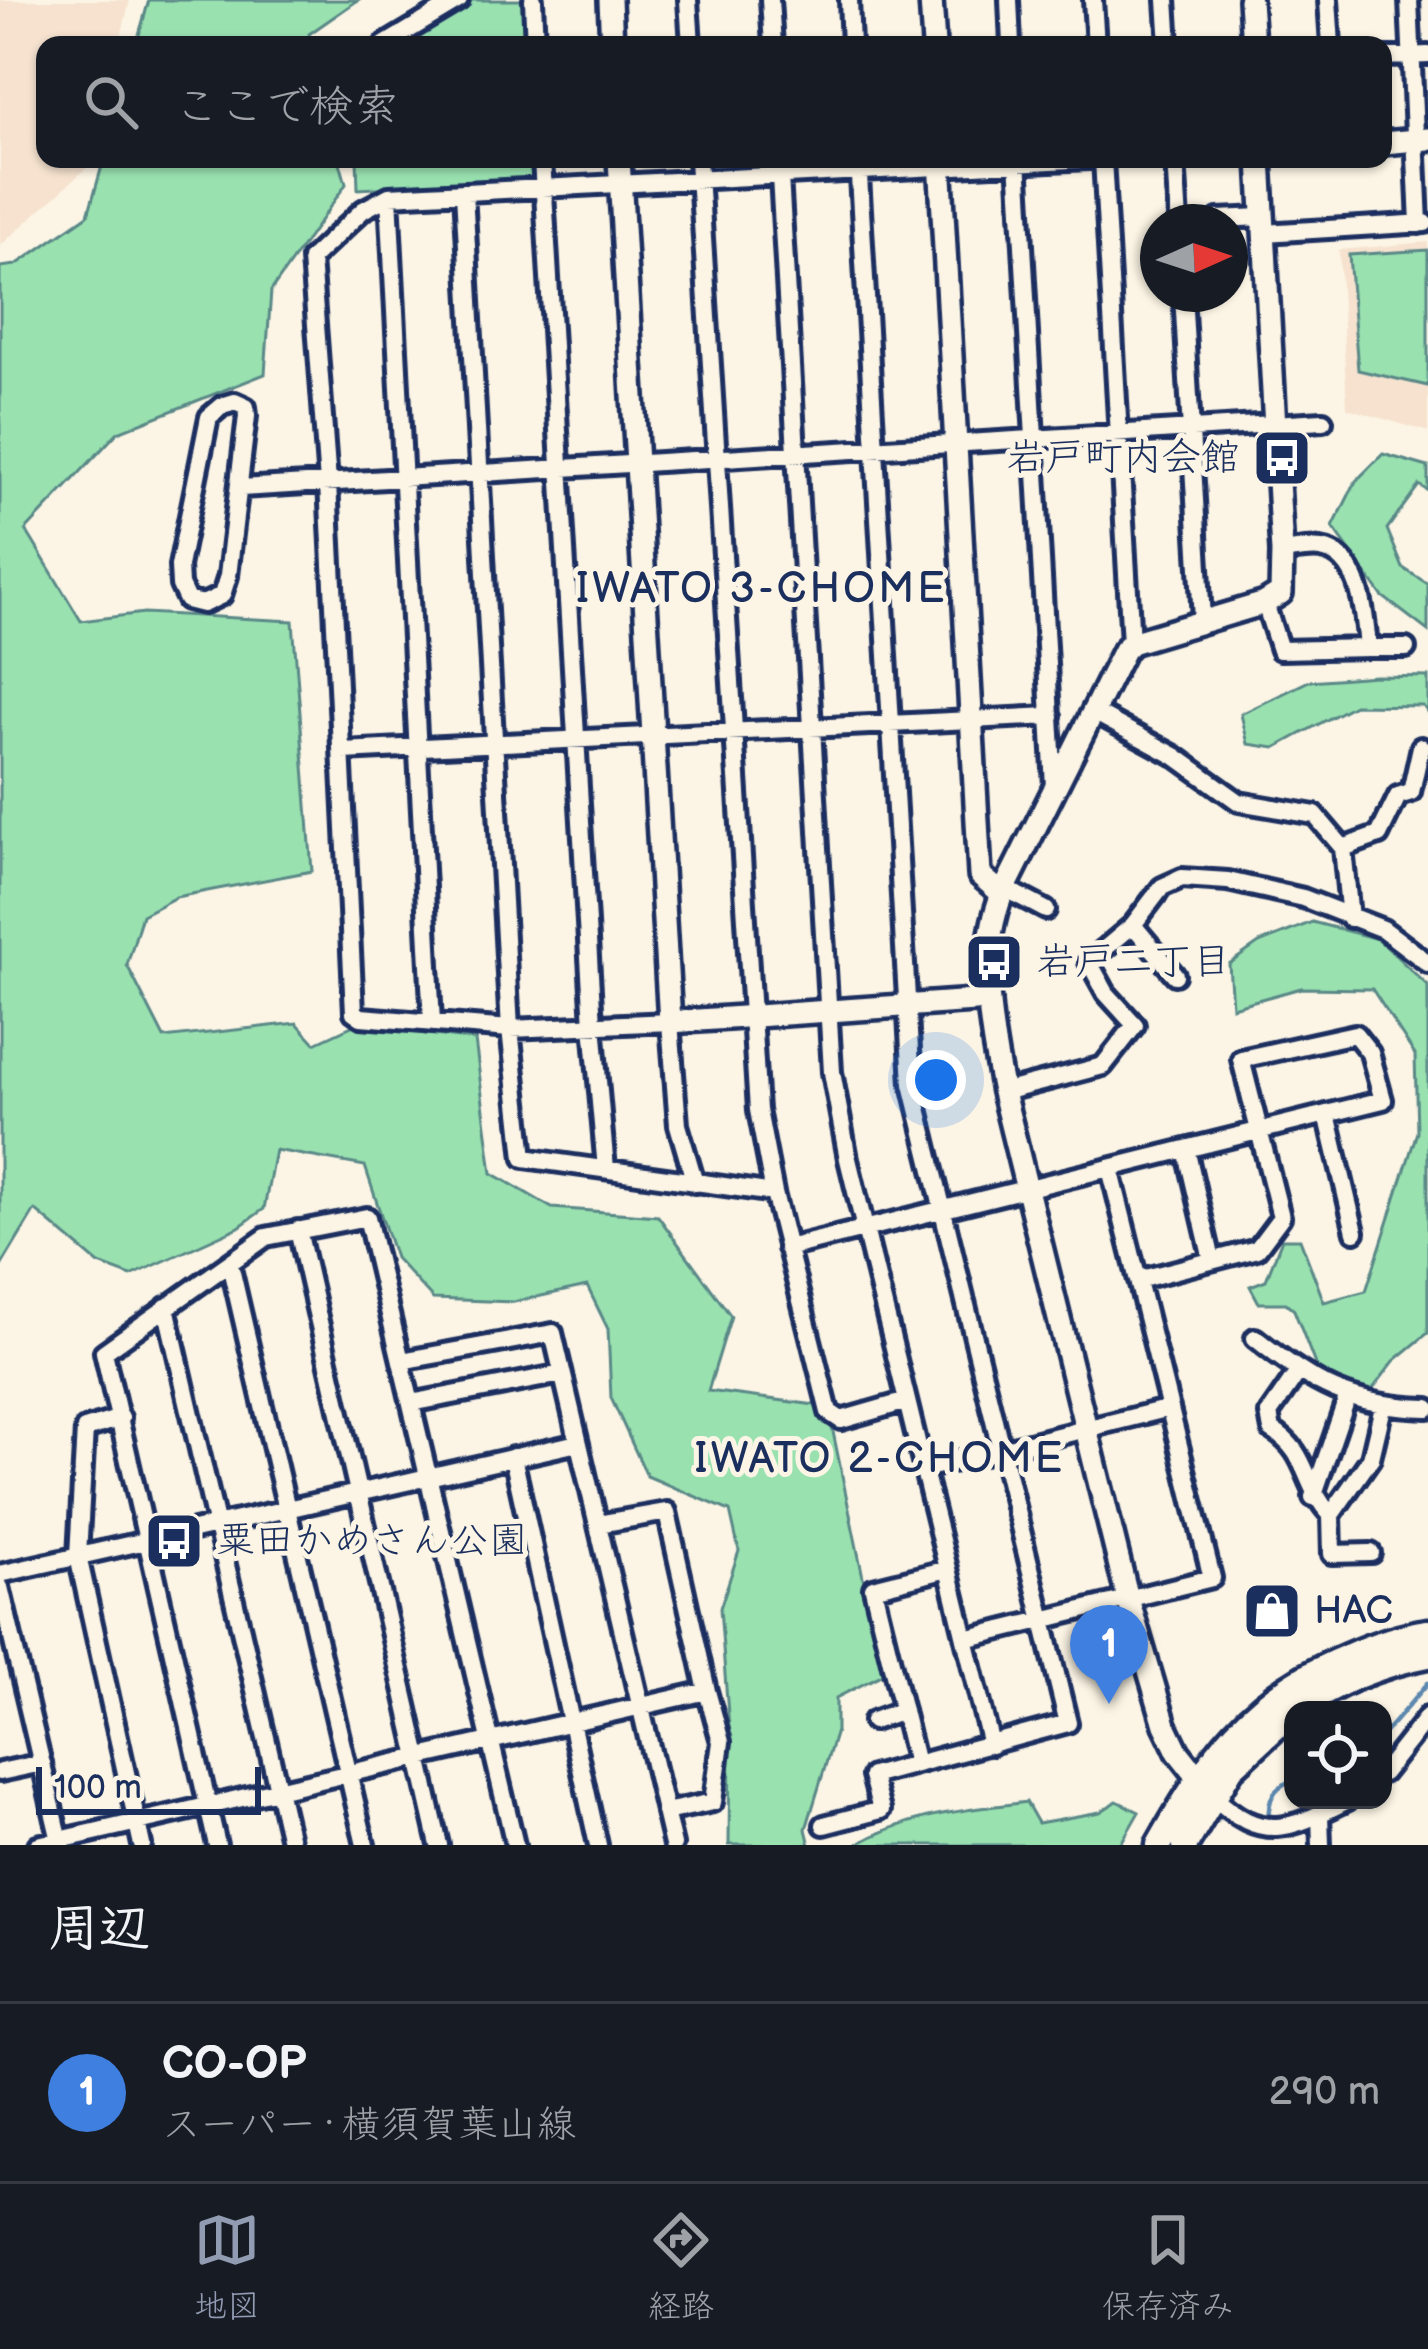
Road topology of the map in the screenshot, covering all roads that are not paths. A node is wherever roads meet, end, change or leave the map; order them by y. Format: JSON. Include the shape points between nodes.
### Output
{"nodes":[{"id":1,"x":459,"y":0,"type":"edge"},
{"id":2,"x":533,"y":0,"type":"edge"},
{"id":3,"x":610,"y":0,"type":"edge"},
{"id":4,"x":688,"y":0,"type":"edge"},
{"id":5,"x":770,"y":0,"type":"edge"},
{"id":6,"x":849,"y":0,"type":"edge"},
{"id":7,"x":931,"y":0,"type":"edge"},
{"id":8,"x":1009,"y":0,"type":"edge"},
{"id":9,"x":1094,"y":0,"type":"edge"},
{"id":10,"x":1166,"y":0,"type":"edge"},
{"id":11,"x":1250,"y":0,"type":"edge"},
{"id":12,"x":1328,"y":0,"type":"edge"},
{"id":13,"x":1409,"y":0,"type":"edge"},
{"id":14,"x":399,"y":36,"type":"edge"},
{"id":15,"x":535,"y":36,"type":"edge"},
{"id":16,"x":612,"y":36,"type":"edge"},
{"id":17,"x":690,"y":36,"type":"edge"},
{"id":18,"x":772,"y":36,"type":"edge"},
{"id":19,"x":851,"y":36,"type":"edge"},
{"id":20,"x":933,"y":36,"type":"edge"},
{"id":21,"x":1011,"y":36,"type":"edge"},
{"id":22,"x":1096,"y":36,"type":"edge"},
{"id":23,"x":1168,"y":36,"type":"edge"},
{"id":24,"x":1252,"y":36,"type":"edge"},
{"id":25,"x":1330,"y":36,"type":"edge"},
{"id":26,"x":1420,"y":55,"type":"edge"},
{"id":27,"x":1422,"y":140,"type":"edge"},
{"id":28,"x":1392,"y":142,"type":"edge"},
{"id":29,"x":543,"y":168,"type":"edge"},
{"id":30,"x":619,"y":168,"type":"edge"},
{"id":31,"x":699,"y":168,"type":"edge"},
{"id":32,"x":774,"y":168,"type":"edge"},
{"id":33,"x":780,"y":168,"type":"edge"},
{"id":34,"x":858,"y":168,"type":"edge"},
{"id":35,"x":940,"y":168,"type":"edge"},
{"id":36,"x":1018,"y":168,"type":"edge"},
{"id":37,"x":1104,"y":168,"type":"edge"},
{"id":38,"x":1175,"y":168,"type":"edge"},
{"id":39,"x":1261,"y":168,"type":"edge"},
{"id":40,"x":700,"y":180,"type":"junction"},
{"id":41,"x":620,"y":184,"type":"junction"},
{"id":42,"x":544,"y":188,"type":"junction"},
{"id":43,"x":464,"y":192,"type":"junction"},
{"id":44,"x":389,"y":196,"type":"junction"},
{"id":45,"x":1177,"y":204,"type":"edge"},
{"id":46,"x":1248,"y":223,"type":"edge"},
{"id":47,"x":1424,"y":224,"type":"edge"},
{"id":48,"x":1264,"y":225,"type":"junction"},
{"id":49,"x":1184,"y":312,"type":"edge"},
{"id":50,"x":1323,"y":421,"type":"dead end"},
{"id":51,"x":1274,"y":425,"type":"junction"},
{"id":52,"x":1191,"y":430,"type":"junction"},
{"id":53,"x":1119,"y":435,"type":"junction"},
{"id":54,"x":1035,"y":440,"type":"junction"},
{"id":55,"x":957,"y":445,"type":"junction"},
{"id":56,"x":874,"y":450,"type":"junction"},
{"id":57,"x":796,"y":454,"type":"junction"},
{"id":58,"x":717,"y":459,"type":"junction"},
{"id":59,"x":636,"y":464,"type":"junction"},
{"id":60,"x":560,"y":469,"type":"junction"},
{"id":61,"x":479,"y":474,"type":"junction"},
{"id":62,"x":404,"y":478,"type":"junction"},
{"id":63,"x":328,"y":483,"type":"junction"},
{"id":64,"x":241,"y":488,"type":"junction"},
{"id":65,"x":1282,"y":551,"type":"junction"},
{"id":66,"x":1265,"y":603,"type":"junction"},
{"id":67,"x":1202,"y":620,"type":"junction"},
{"id":68,"x":1131,"y":644,"type":"junction"},
{"id":69,"x":1368,"y":648,"type":"junction"},
{"id":70,"x":1406,"y":648,"type":"dead end"},
{"id":71,"x":1092,"y":711,"type":"junction"},
{"id":72,"x":1051,"y":716,"type":"junction"},
{"id":73,"x":973,"y":720,"type":"junction"},
{"id":74,"x":890,"y":724,"type":"junction"},
{"id":75,"x":811,"y":728,"type":"junction"},
{"id":76,"x":734,"y":732,"type":"junction"},
{"id":77,"x":651,"y":736,"type":"junction"},
{"id":78,"x":575,"y":740,"type":"junction"},
{"id":79,"x":494,"y":744,"type":"junction"},
{"id":80,"x":1420,"y":747,"type":"dead end"},
{"id":81,"x":419,"y":748,"type":"junction"},
{"id":82,"x":343,"y":751,"type":"junction"},
{"id":83,"x":1054,"y":786,"type":"junction"},
{"id":84,"x":1343,"y":848,"type":"junction"},
{"id":85,"x":1003,"y":891,"type":"junction"},
{"id":86,"x":1046,"y":910,"type":"dead end"},
{"id":87,"x":1350,"y":918,"type":"junction"},
{"id":88,"x":1133,"y":925,"type":"junction"},
{"id":89,"x":1428,"y":963,"type":"edge"},
{"id":90,"x":1174,"y":975,"type":"dead end"},
{"id":91,"x":989,"y":1000,"type":"junction"},
{"id":92,"x":906,"y":1006,"type":"junction"},
{"id":93,"x":828,"y":1011,"type":"junction"},
{"id":94,"x":751,"y":1016,"type":"junction"},
{"id":95,"x":670,"y":1022,"type":"junction"},
{"id":96,"x":432,"y":1023,"type":"junction"},
{"id":97,"x":592,"y":1025,"type":"junction"},
{"id":98,"x":510,"y":1029,"type":"junction"},
{"id":99,"x":1004,"y":1092,"type":"junction"},
{"id":100,"x":1327,"y":1114,"type":"junction"},
{"id":101,"x":1262,"y":1130,"type":"junction"},
{"id":102,"x":1186,"y":1149,"type":"junction"},
{"id":103,"x":1110,"y":1168,"type":"junction"},
{"id":104,"x":606,"y":1169,"type":"junction"},
{"id":105,"x":695,"y":1184,"type":"junction"},
{"id":106,"x":1026,"y":1189,"type":"junction"},
{"id":107,"x":774,"y":1193,"type":"junction"},
{"id":108,"x":943,"y":1209,"type":"junction"},
{"id":109,"x":865,"y":1228,"type":"junction"},
{"id":110,"x":298,"y":1230,"type":"junction"},
{"id":111,"x":1355,"y":1232,"type":"dead end"},
{"id":112,"x":787,"y":1248,"type":"junction"},
{"id":113,"x":1212,"y":1260,"type":"junction"},
{"id":114,"x":230,"y":1264,"type":"junction"},
{"id":115,"x":1138,"y":1280,"type":"junction"},
{"id":116,"x":166,"y":1307,"type":"junction"},
{"id":117,"x":1255,"y":1338,"type":"dead end"},
{"id":118,"x":401,"y":1361,"type":"junction"},
{"id":119,"x":1298,"y":1372,"type":"junction"},
{"id":120,"x":562,"y":1374,"type":"junction"},
{"id":121,"x":1348,"y":1399,"type":"junction"},
{"id":122,"x":907,"y":1401,"type":"junction"},
{"id":123,"x":411,"y":1403,"type":"junction"},
{"id":124,"x":1383,"y":1407,"type":"junction"},
{"id":125,"x":1170,"y":1408,"type":"junction"},
{"id":126,"x":1428,"y":1408,"type":"edge"},
{"id":127,"x":121,"y":1418,"type":"junction"},
{"id":128,"x":1086,"y":1431,"type":"junction"},
{"id":129,"x":578,"y":1442,"type":"junction"},
{"id":130,"x":1001,"y":1450,"type":"junction"},
{"id":131,"x":513,"y":1457,"type":"junction"},
{"id":132,"x":924,"y":1469,"type":"junction"},
{"id":133,"x":428,"y":1477,"type":"junction"},
{"id":134,"x":358,"y":1492,"type":"junction"},
{"id":135,"x":1313,"y":1496,"type":"junction"},
{"id":136,"x":288,"y":1508,"type":"junction"},
{"id":137,"x":1331,"y":1515,"type":"junction"},
{"id":138,"x":219,"y":1524,"type":"junction"},
{"id":139,"x":598,"y":1524,"type":"junction"},
{"id":140,"x":146,"y":1541,"type":"junction"},
{"id":141,"x":1372,"y":1553,"type":"dead end"},
{"id":142,"x":78,"y":1556,"type":"junction"},
{"id":143,"x":948,"y":1569,"type":"junction"},
{"id":144,"x":0,"y":1574,"type":"edge"},
{"id":145,"x":0,"y":1587,"type":"edge"},
{"id":146,"x":1128,"y":1599,"type":"junction"},
{"id":147,"x":1043,"y":1620,"type":"junction"},
{"id":148,"x":1428,"y":1632,"type":"edge"},
{"id":149,"x":965,"y":1640,"type":"junction"},
{"id":150,"x":1428,"y":1655,"type":"edge"},
{"id":151,"x":20,"y":1672,"type":"junction"},
{"id":152,"x":0,"y":1677,"type":"edge"},
{"id":153,"x":707,"y":1691,"type":"junction"},
{"id":154,"x":1311,"y":1701,"type":"edge"},
{"id":155,"x":642,"y":1708,"type":"junction"},
{"id":156,"x":903,"y":1710,"type":"junction"},
{"id":157,"x":1428,"y":1716,"type":"edge"},
{"id":158,"x":1284,"y":1720,"type":"edge"},
{"id":159,"x":873,"y":1721,"type":"dead end"},
{"id":160,"x":570,"y":1724,"type":"junction"},
{"id":161,"x":490,"y":1741,"type":"junction"},
{"id":162,"x":992,"y":1745,"type":"junction"},
{"id":163,"x":419,"y":1757,"type":"junction"},
{"id":164,"x":1392,"y":1762,"type":"edge"},
{"id":165,"x":42,"y":1763,"type":"junction"},
{"id":166,"x":916,"y":1764,"type":"junction"},
{"id":167,"x":0,"y":1772,"type":"edge"},
{"id":168,"x":350,"y":1773,"type":"junction"},
{"id":169,"x":1205,"y":1787,"type":"junction"},
{"id":170,"x":278,"y":1789,"type":"junction"},
{"id":171,"x":208,"y":1804,"type":"junction"},
{"id":172,"x":1331,"y":1809,"type":"edge"},
{"id":173,"x":665,"y":1812,"type":"junction"},
{"id":174,"x":1320,"y":1815,"type":"junction"},
{"id":175,"x":136,"y":1820,"type":"junction"},
{"id":176,"x":824,"y":1825,"type":"dead end"},
{"id":177,"x":1284,"y":1838,"type":"edge"},
{"id":178,"x":60,"y":1842,"type":"edge"},
{"id":179,"x":38,"y":1845,"type":"edge"},
{"id":180,"x":142,"y":1845,"type":"edge"},
{"id":181,"x":217,"y":1845,"type":"edge"},
{"id":182,"x":291,"y":1845,"type":"edge"},
{"id":183,"x":365,"y":1845,"type":"edge"},
{"id":184,"x":439,"y":1845,"type":"edge"},
{"id":185,"x":515,"y":1845,"type":"edge"},
{"id":186,"x":598,"y":1845,"type":"edge"},
{"id":187,"x":673,"y":1845,"type":"edge"},
{"id":188,"x":1159,"y":1845,"type":"edge"},
{"id":189,"x":1185,"y":1845,"type":"edge"},
{"id":190,"x":1321,"y":1845,"type":"edge"}],
"edges":[{"from":1,"to":14,"type":"street"},
{"from":2,"to":15,"type":"street"},
{"from":3,"to":16,"type":"street"},
{"from":4,"to":17,"type":"street"},
{"from":5,"to":18,"type":"street"},
{"from":6,"to":19,"type":"street"},
{"from":7,"to":20,"type":"street"},
{"from":8,"to":21,"type":"street"},
{"from":9,"to":22,"type":"street"},
{"from":10,"to":23,"type":"street"},
{"from":11,"to":24,"type":"street"},
{"from":12,"to":25,"type":"street"},
{"from":13,"to":26,"type":"street"},
{"from":26,"to":27,"type":"street"},
{"from":27,"to":28,"type":"street"},
{"from":27,"to":47,"type":"street"},
{"from":29,"to":42,"type":"street"},
{"from":30,"to":41,"type":"street"},
{"from":31,"to":40,"type":"street"},
{"from":32,"to":40,"type":"street"},
{"from":33,"to":57,"type":"street"},
{"from":34,"to":56,"type":"street"},
{"from":35,"to":55,"type":"street"},
{"from":36,"to":54,"type":"street"},
{"from":37,"to":53,"type":"street"},
{"from":38,"to":45,"type":"street"},
{"from":39,"to":48,"type":"street"},
{"from":40,"to":41,"type":"street"},
{"from":40,"to":58,"type":"street"},
{"from":41,"to":42,"type":"street"},
{"from":41,"to":59,"type":"street"},
{"from":42,"to":43,"type":"street"},
{"from":42,"to":60,"type":"street"},
{"from":43,"to":44,"type":"street"},
{"from":43,"to":61,"type":"street"},
{"from":44,"to":62,"type":"street"},
{"from":44,"to":63,"type":"street","via":[[310,259]]},
{"from":46,"to":48,"type":"street"},
{"from":47,"to":48,"type":"street"},
{"from":48,"to":51,"type":"street"},
{"from":49,"to":52,"type":"street"},
{"from":50,"to":51,"type":"street"},
{"from":51,"to":52,"type":"street"},
{"from":51,"to":65,"type":"street"},
{"from":52,"to":53,"type":"street"},
{"from":52,"to":67,"type":"street"},
{"from":53,"to":54,"type":"street"},
{"from":53,"to":68,"type":"street"},
{"from":54,"to":55,"type":"street"},
{"from":54,"to":72,"type":"street"},
{"from":55,"to":56,"type":"street"},
{"from":55,"to":73,"type":"street"},
{"from":56,"to":57,"type":"street"},
{"from":56,"to":74,"type":"street"},
{"from":57,"to":58,"type":"street"},
{"from":57,"to":75,"type":"street"},
{"from":58,"to":59,"type":"street"},
{"from":58,"to":76,"type":"street"},
{"from":59,"to":60,"type":"street"},
{"from":59,"to":77,"type":"street"},
{"from":60,"to":61,"type":"street"},
{"from":60,"to":78,"type":"street"},
{"from":61,"to":62,"type":"street"},
{"from":61,"to":79,"type":"street"},
{"from":62,"to":63,"type":"street"},
{"from":62,"to":81,"type":"street"},
{"from":63,"to":64,"type":"street"},
{"from":63,"to":82,"type":"street"},
{"from":64,"to":64,"type":"street","via":[[222,595],[203,604],[187,600],[179,566],[209,417],[235,402],[247,416]]},
{"from":65,"to":66,"type":"street","via":[[1283,585]]},
{"from":65,"to":69,"type":"street","via":[[1324,548],[1344,561],[1364,600]]},
{"from":66,"to":67,"type":"street"},
{"from":66,"to":69,"type":"street","via":[[1280,650]]},
{"from":67,"to":68,"type":"street"},
{"from":68,"to":71,"type":"street"},
{"from":69,"to":70,"type":"street"},
{"from":71,"to":83,"type":"street"},
{"from":71,"to":84,"type":"street","via":[[1238,802],[1315,815]]},
{"from":72,"to":73,"type":"street"},
{"from":72,"to":83,"type":"street"},
{"from":73,"to":74,"type":"street"},
{"from":73,"to":85,"type":"street","via":[[980,875]]},
{"from":74,"to":75,"type":"street"},
{"from":74,"to":92,"type":"street"},
{"from":75,"to":76,"type":"street"},
{"from":75,"to":93,"type":"street"},
{"from":76,"to":77,"type":"street"},
{"from":76,"to":94,"type":"street"},
{"from":77,"to":78,"type":"street"},
{"from":77,"to":95,"type":"street"},
{"from":78,"to":79,"type":"street"},
{"from":78,"to":97,"type":"street"},
{"from":79,"to":81,"type":"street"},
{"from":79,"to":98,"type":"street"},
{"from":80,"to":84,"type":"street","via":[[1411,792],[1398,796],[1379,835]]},
{"from":81,"to":82,"type":"street"},
{"from":81,"to":96,"type":"street"},
{"from":82,"to":96,"type":"street","via":[[354,1012]]},
{"from":83,"to":85,"type":"street"},
{"from":84,"to":87,"type":"street"},
{"from":85,"to":86,"type":"street"},
{"from":85,"to":91,"type":"street","via":[[991,927]]},
{"from":87,"to":88,"type":"street","via":[[1303,898],[1181,878],[1162,887]]},
{"from":87,"to":89,"type":"street","via":[[1383,929]]},
{"from":88,"to":90,"type":"street"},
{"from":88,"to":99,"type":"street","via":[[1089,962],[1136,1025],[1103,1066]]},
{"from":91,"to":92,"type":"street"},
{"from":91,"to":99,"type":"street"},
{"from":92,"to":93,"type":"street"},
{"from":92,"to":108,"type":"street","via":[[912,1084]]},
{"from":93,"to":94,"type":"street"},
{"from":93,"to":109,"type":"street","via":[[832,1072]]},
{"from":94,"to":95,"type":"street"},
{"from":94,"to":107,"type":"street"},
{"from":95,"to":97,"type":"street"},
{"from":95,"to":105,"type":"street","via":[[678,1125]]},
{"from":96,"to":98,"type":"street"},
{"from":97,"to":98,"type":"street"},
{"from":97,"to":104,"type":"street"},
{"from":98,"to":104,"type":"street","via":[[524,1158]]},
{"from":99,"to":106,"type":"street"},
{"from":100,"to":101,"type":"street"},
{"from":100,"to":101,"type":"street","via":[[1383,1100],[1370,1053],[1354,1034],[1241,1058]]},
{"from":100,"to":111,"type":"street"},
{"from":101,"to":102,"type":"street"},
{"from":101,"to":113,"type":"street","via":[[1281,1217],[1258,1249]]},
{"from":102,"to":103,"type":"street"},
{"from":102,"to":113,"type":"street"},
{"from":103,"to":106,"type":"street"},
{"from":103,"to":115,"type":"street"},
{"from":104,"to":105,"type":"street"},
{"from":105,"to":107,"type":"street"},
{"from":106,"to":108,"type":"street"},
{"from":106,"to":128,"type":"street"},
{"from":107,"to":112,"type":"street"},
{"from":108,"to":109,"type":"street"},
{"from":108,"to":130,"type":"street"},
{"from":109,"to":112,"type":"street"},
{"from":109,"to":122,"type":"street"},
{"from":110,"to":114,"type":"street","via":[[266,1237]]},
{"from":110,"to":118,"type":"street","via":[[367,1217]]},
{"from":110,"to":134,"type":"street"},
{"from":112,"to":122,"type":"street","via":[[829,1412],[841,1420]]},
{"from":113,"to":115,"type":"street"},
{"from":114,"to":116,"type":"street"},
{"from":114,"to":136,"type":"street"},
{"from":115,"to":125,"type":"street"},
{"from":116,"to":127,"type":"street","via":[[104,1352]]},
{"from":116,"to":138,"type":"street"},
{"from":117,"to":119,"type":"street"},
{"from":118,"to":120,"type":"street","via":[[553,1333]]},
{"from":118,"to":123,"type":"street"},
{"from":119,"to":121,"type":"street"},
{"from":119,"to":135,"type":"street","via":[[1269,1414],[1272,1430],[1290,1441],[1304,1466]]},
{"from":120,"to":123,"type":"street"},
{"from":120,"to":129,"type":"street"},
{"from":121,"to":124,"type":"street"},
{"from":121,"to":135,"type":"street"},
{"from":122,"to":132,"type":"street"},
{"from":123,"to":133,"type":"street"},
{"from":124,"to":126,"type":"street"},
{"from":124,"to":137,"type":"street","via":[[1371,1458]]},
{"from":125,"to":128,"type":"street"},
{"from":125,"to":146,"type":"street","via":[[1212,1578]]},
{"from":127,"to":140,"type":"street"},
{"from":127,"to":142,"type":"street","via":[[86,1430]]},
{"from":128,"to":130,"type":"street"},
{"from":128,"to":146,"type":"street"},
{"from":129,"to":131,"type":"street"},
{"from":129,"to":139,"type":"street"},
{"from":130,"to":132,"type":"street"},
{"from":130,"to":147,"type":"street"},
{"from":131,"to":133,"type":"street"},
{"from":131,"to":160,"type":"street"},
{"from":132,"to":143,"type":"street"},
{"from":133,"to":134,"type":"street"},
{"from":133,"to":161,"type":"street"},
{"from":134,"to":136,"type":"street"},
{"from":134,"to":163,"type":"street"},
{"from":135,"to":137,"type":"street"},
{"from":136,"to":138,"type":"street"},
{"from":136,"to":168,"type":"street"},
{"from":137,"to":141,"type":"street","via":[[1333,1554]]},
{"from":138,"to":140,"type":"street"},
{"from":138,"to":170,"type":"street"},
{"from":139,"to":153,"type":"street","via":[[667,1512]]},
{"from":139,"to":155,"type":"street"},
{"from":140,"to":142,"type":"street"},
{"from":140,"to":171,"type":"street"},
{"from":142,"to":144,"type":"street"},
{"from":142,"to":175,"type":"street"},
{"from":143,"to":149,"type":"street"},
{"from":143,"to":156,"type":"street","via":[[873,1588]]},
{"from":145,"to":151,"type":"street"},
{"from":146,"to":147,"type":"street"},
{"from":146,"to":169,"type":"street","via":[[1165,1724]]},
{"from":147,"to":149,"type":"street"},
{"from":147,"to":162,"type":"street","via":[[1068,1724]]},
{"from":148,"to":169,"type":"main road","via":[[1380,1643],[1295,1682],[1250,1714]]},
{"from":149,"to":162,"type":"street"},
{"from":150,"to":154,"type":"main road","via":[[1353,1677]]},
{"from":151,"to":152,"type":"street"},
{"from":151,"to":165,"type":"street"},
{"from":153,"to":155,"type":"street"},
{"from":153,"to":173,"type":"street","via":[[721,1742],[713,1802]]},
{"from":155,"to":160,"type":"street"},
{"from":155,"to":173,"type":"street"},
{"from":156,"to":159,"type":"street"},
{"from":156,"to":166,"type":"street"},
{"from":157,"to":164,"type":"street"},
{"from":158,"to":169,"type":"main road"},
{"from":160,"to":161,"type":"street"},
{"from":160,"to":186,"type":"street"},
{"from":161,"to":163,"type":"street"},
{"from":161,"to":185,"type":"street"},
{"from":162,"to":166,"type":"street"},
{"from":163,"to":168,"type":"street"},
{"from":163,"to":184,"type":"street"},
{"from":165,"to":167,"type":"street"},
{"from":165,"to":178,"type":"street"},
{"from":166,"to":176,"type":"street","via":[[872,1776],[881,1810]]},
{"from":168,"to":170,"type":"street"},
{"from":168,"to":183,"type":"street"},
{"from":169,"to":177,"type":"street","via":[[1232,1815]]},
{"from":169,"to":188,"type":"main road"},
{"from":169,"to":189,"type":"main road"},
{"from":170,"to":171,"type":"street"},
{"from":170,"to":182,"type":"street"},
{"from":171,"to":175,"type":"street"},
{"from":171,"to":181,"type":"street"},
{"from":172,"to":174,"type":"street"},
{"from":173,"to":187,"type":"street"},
{"from":174,"to":177,"type":"street"},
{"from":174,"to":190,"type":"street"},
{"from":175,"to":178,"type":"street"},
{"from":175,"to":180,"type":"street"},
{"from":178,"to":179,"type":"street"}]}
